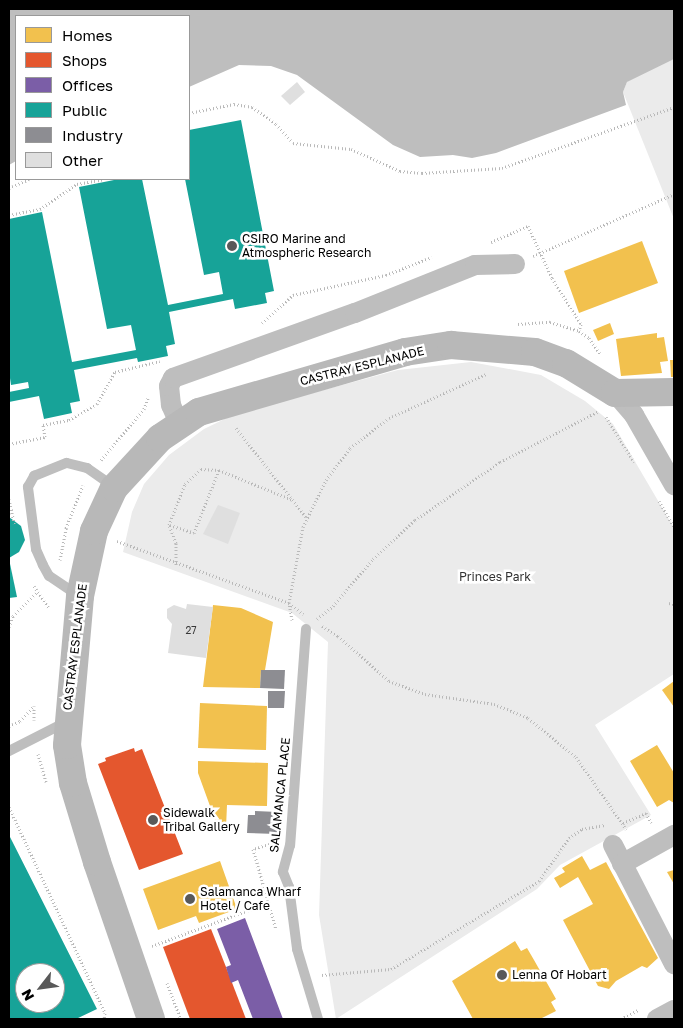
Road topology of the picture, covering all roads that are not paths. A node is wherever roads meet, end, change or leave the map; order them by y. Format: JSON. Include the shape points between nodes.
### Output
{"nodes":[{"id":1,"x":514,"y":264,"type":"road end"},
{"id":2,"x":674,"y":392,"type":"edge"},
{"id":3,"x":615,"y":393,"type":"junction"},
{"id":4,"x":179,"y":423,"type":"junction"},
{"id":5,"x":674,"y":486,"type":"edge"},
{"id":6,"x":114,"y":488,"type":"junction"},
{"id":7,"x":80,"y":596,"type":"junction"},
{"id":8,"x":310,"y":625,"type":"road end"},
{"id":9,"x":67,"y":722,"type":"junction"},
{"id":10,"x":9,"y":751,"type":"edge"},
{"id":11,"x":665,"y":833,"type":"edge"},
{"id":12,"x":613,"y":844,"type":"dead end"},
{"id":13,"x":622,"y":864,"type":"junction"},
{"id":14,"x":674,"y":964,"type":"edge"},
{"id":15,"x":674,"y":1010,"type":"edge"},
{"id":16,"x":151,"y":1019,"type":"edge"},
{"id":17,"x":318,"y":1019,"type":"edge"},
{"id":18,"x":657,"y":1019,"type":"edge"}],
"edges":[{"from":1,"to":4,"type":"street","via":[[476,265],[355,313],[173,378],[169,386],[171,405]]},
{"from":2,"to":3,"type":"street"},
{"from":3,"to":4,"type":"street","name":"CASTRAY ESPLANADE","via":[[547,355],[451,345],[405,352],[326,374],[199,412]]},
{"from":3,"to":5,"type":"street","via":[[634,415]]},
{"from":4,"to":6,"type":"street","name":"CASTRAY ESPLANADE","via":[[160,438]]},
{"from":6,"to":7,"type":"street","name":"CASTRAY ESPLANADE","via":[[94,530]]},
{"from":6,"to":7,"type":"lane","via":[[87,468],[67,462],[34,476],[28,487],[36,549],[43,565],[49,576]]},
{"from":7,"to":9,"type":"street","name":"CASTRAY ESPLANADE"},
{"from":8,"to":17,"type":"lane","name":"SALAMANCA PLACE","via":[[290,845],[283,872],[290,894],[304,977]]},
{"from":9,"to":10,"type":"lane"},
{"from":9,"to":16,"type":"street","name":"CASTRAY ESPLANADE","via":[[73,783],[127,956]]},
{"from":11,"to":13,"type":"street"},
{"from":12,"to":13,"type":"street"},
{"from":13,"to":14,"type":"street"},
{"from":15,"to":18,"type":"street"}]}
